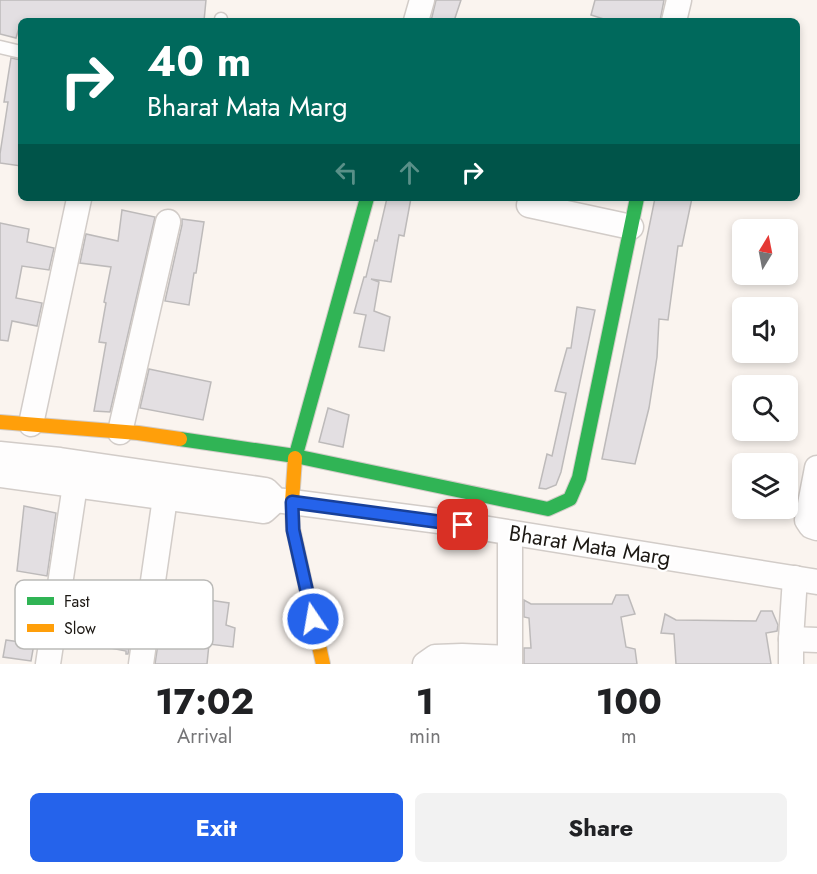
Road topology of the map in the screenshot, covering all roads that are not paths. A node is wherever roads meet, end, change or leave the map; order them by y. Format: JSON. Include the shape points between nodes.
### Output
{"nodes":[{"id":1,"x":422,"y":0,"type":"edge"},
{"id":2,"x":679,"y":0,"type":"edge"},
{"id":3,"x":417,"y":18,"type":"edge"},
{"id":4,"x":675,"y":18,"type":"edge"},
{"id":5,"x":0,"y":48,"type":"edge"},
{"id":6,"x":18,"y":51,"type":"edge"},
{"id":7,"x":79,"y":201,"type":"edge"},
{"id":8,"x":366,"y":201,"type":"edge"},
{"id":9,"x":636,"y":201,"type":"edge"},
{"id":10,"x":529,"y":205,"type":"dead end"},
{"id":11,"x":168,"y":222,"type":"dead end"},
{"id":12,"x":631,"y":227,"type":"junction"},
{"id":13,"x":0,"y":422,"type":"edge"},
{"id":14,"x":31,"y":424,"type":"junction"},
{"id":15,"x":120,"y":432,"type":"junction"},
{"id":16,"x":0,"y":454,"type":"edge"},
{"id":17,"x":295,"y":456,"type":"junction"},
{"id":18,"x":817,"y":468,"type":"edge"},
{"id":19,"x":0,"y":476,"type":"edge"},
{"id":20,"x":75,"y":485,"type":"junction"},
{"id":21,"x":165,"y":498,"type":"junction"},
{"id":22,"x":284,"y":501,"type":"junction"},
{"id":23,"x":817,"y":528,"type":"edge"},
{"id":24,"x":510,"y":532,"type":"junction"},
{"id":25,"x":61,"y":580,"type":"edge"},
{"id":26,"x":153,"y":580,"type":"edge"},
{"id":27,"x":806,"y":580,"type":"edge"},
{"id":28,"x":791,"y":639,"type":"junction"},
{"id":29,"x":817,"y":640,"type":"edge"},
{"id":30,"x":50,"y":649,"type":"edge"},
{"id":31,"x":143,"y":649,"type":"edge"},
{"id":32,"x":510,"y":661,"type":"edge"},
{"id":33,"x":48,"y":664,"type":"edge"},
{"id":34,"x":141,"y":664,"type":"edge"},
{"id":35,"x":323,"y":664,"type":"edge"},
{"id":36,"x":425,"y":664,"type":"edge"},
{"id":37,"x":791,"y":664,"type":"edge"}],
"edges":[{"from":1,"to":3,"type":"street"},
{"from":2,"to":4,"type":"street"},
{"from":5,"to":6,"type":"lane"},
{"from":7,"to":14,"type":"street"},
{"from":8,"to":17,"type":"street"},
{"from":9,"to":12,"type":"street"},
{"from":10,"to":12,"type":"street"},
{"from":11,"to":15,"type":"street"},
{"from":12,"to":17,"type":"street","via":[[579,478],[570,499],[548,509]]},
{"from":13,"to":14,"type":"street"},
{"from":14,"to":15,"type":"street"},
{"from":15,"to":17,"type":"street"},
{"from":16,"to":22,"type":"street","via":[[266,490]]},
{"from":17,"to":22,"type":"street"},
{"from":18,"to":23,"type":"street","via":[[807,520]]},
{"from":19,"to":20,"type":"street"},
{"from":20,"to":21,"type":"street"},
{"from":20,"to":25,"type":"street"},
{"from":21,"to":22,"type":"street","via":[[264,511]]},
{"from":21,"to":26,"type":"street"},
{"from":22,"to":24,"type":"street","name":"Bharat Mata Marg"},
{"from":22,"to":35,"type":"street"},
{"from":24,"to":27,"type":"street","name":"Bharat Mata Marg"},
{"from":24,"to":32,"type":"street"},
{"from":27,"to":28,"type":"street"},
{"from":28,"to":29,"type":"street"},
{"from":28,"to":37,"type":"street"},
{"from":30,"to":33,"type":"street"},
{"from":31,"to":34,"type":"street"},
{"from":32,"to":36,"type":"street","via":[[462,656],[435,657]]}]}
